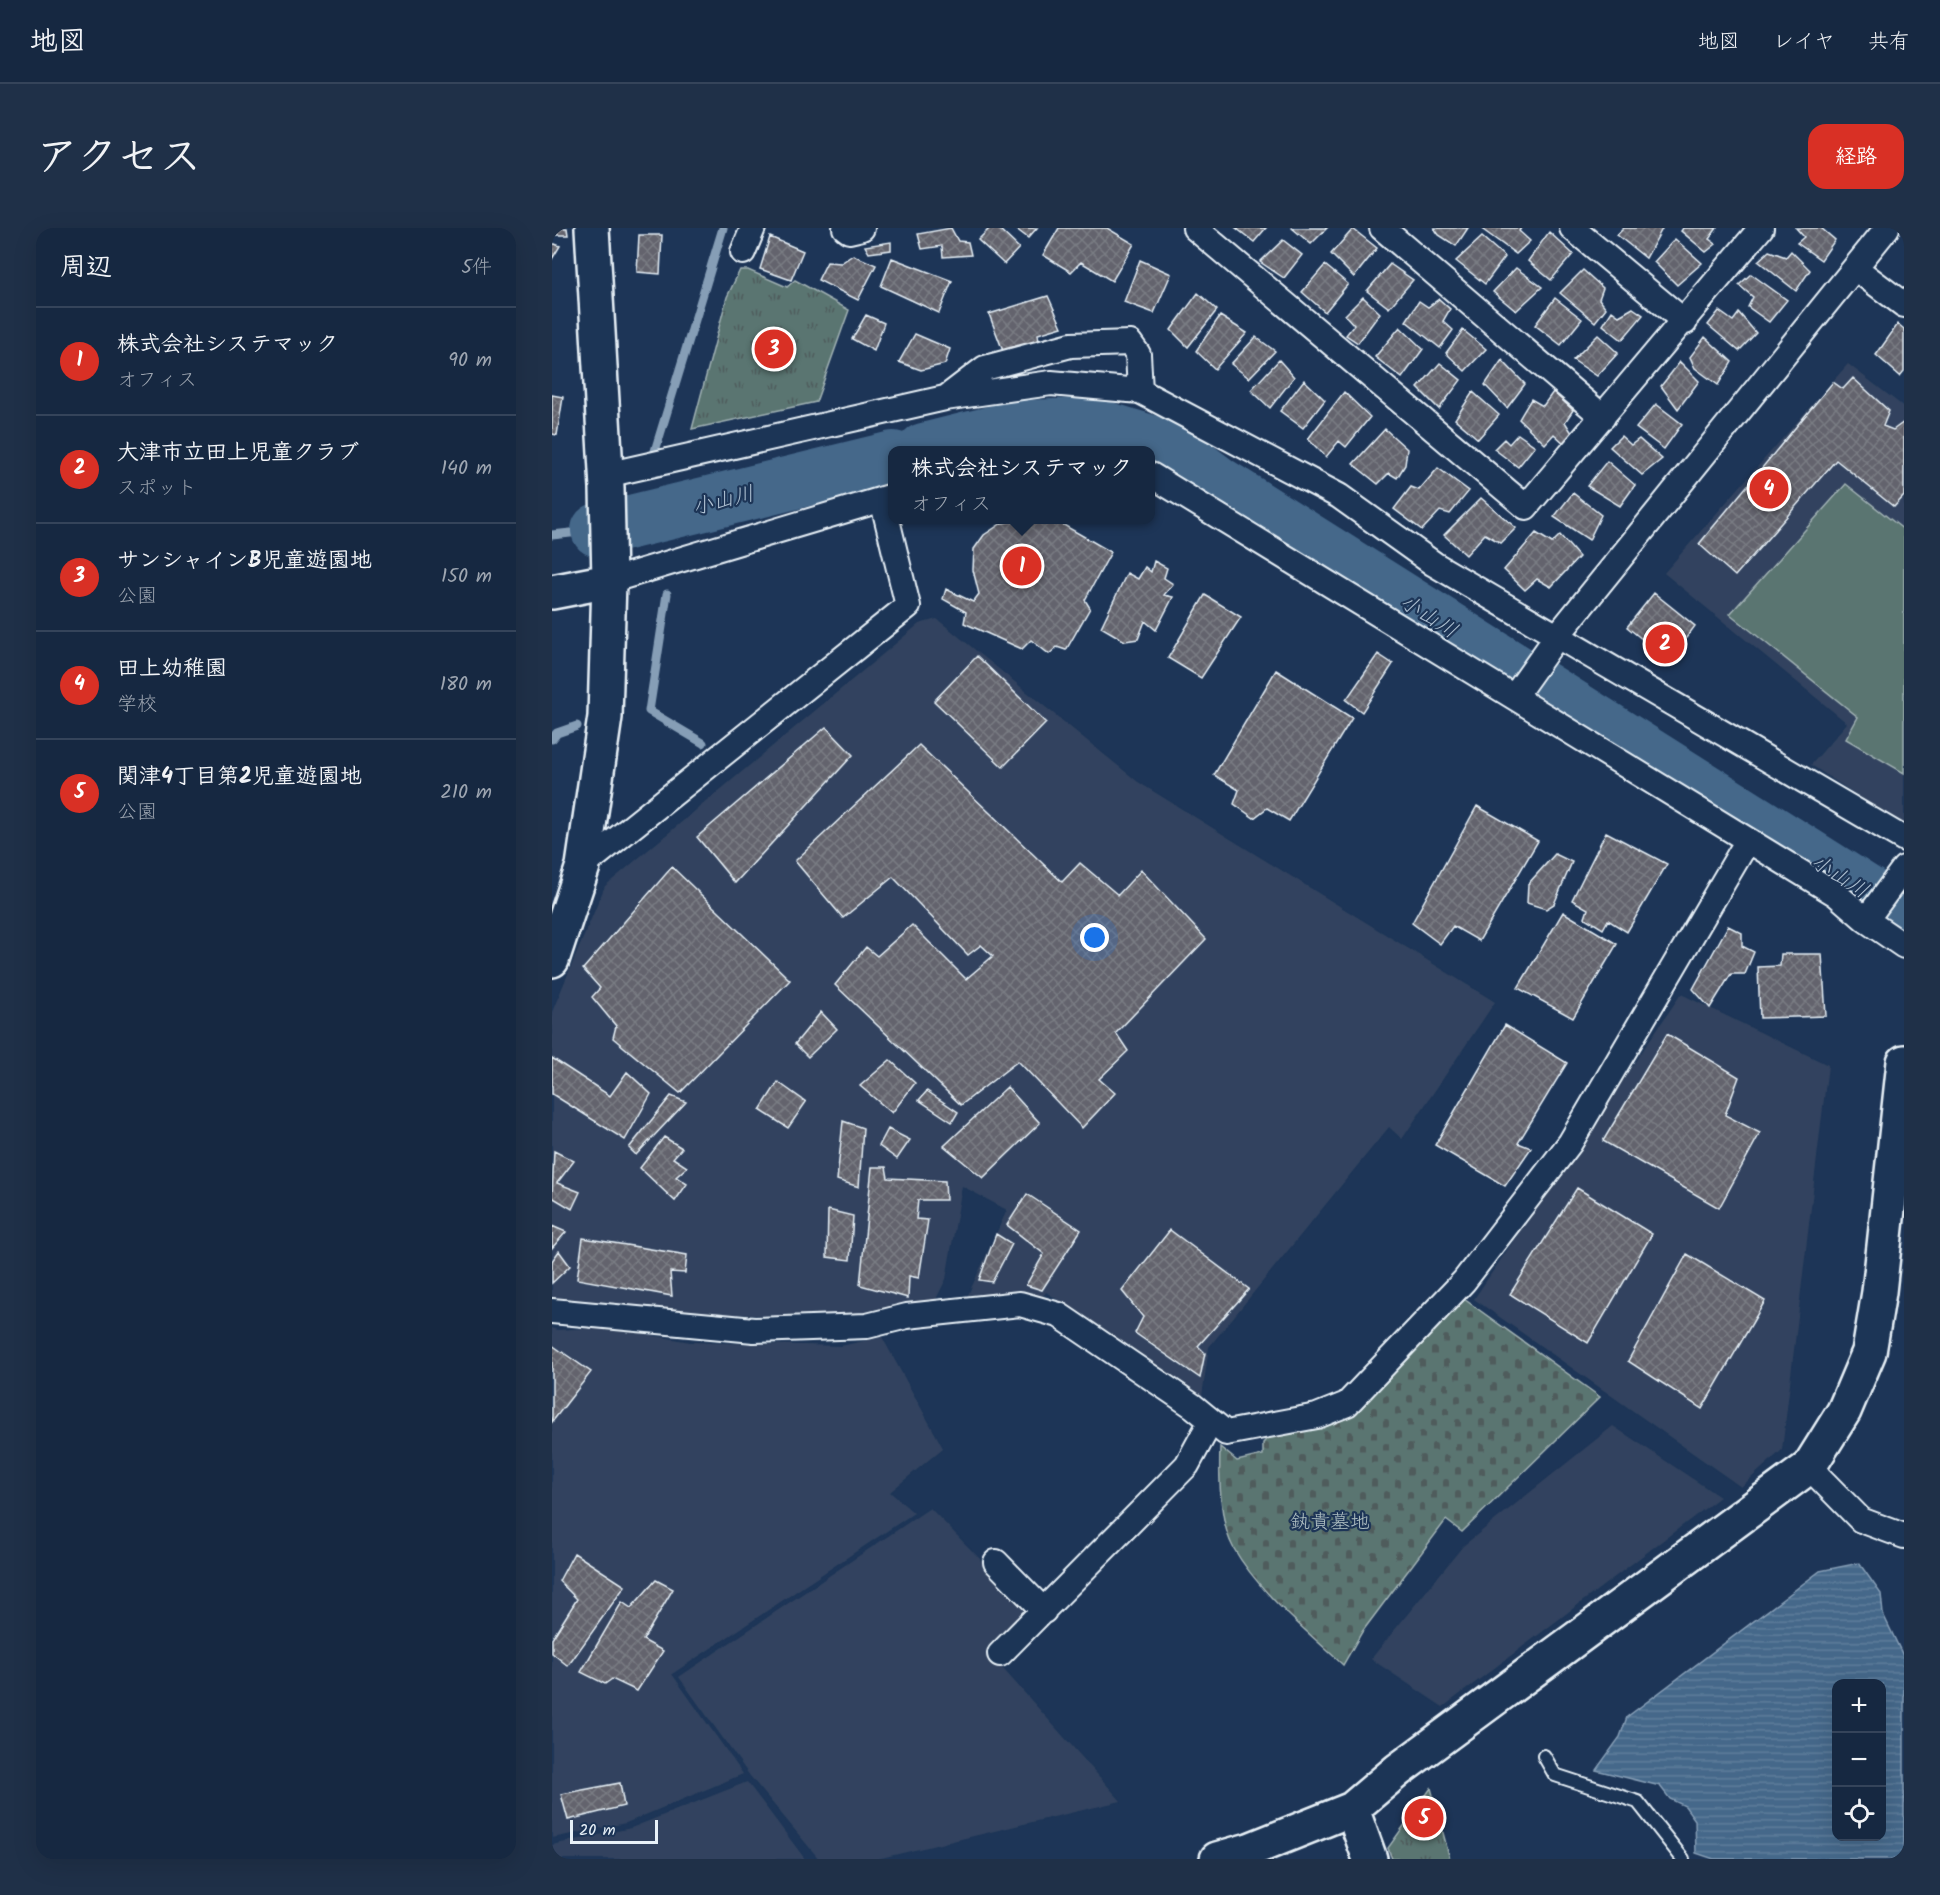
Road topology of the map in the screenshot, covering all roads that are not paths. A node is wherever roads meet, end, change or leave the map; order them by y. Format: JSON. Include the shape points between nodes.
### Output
{"nodes":[{"id":1,"x":592,"y":228,"type":"edge"},
{"id":2,"x":753,"y":228,"type":"edge"},
{"id":3,"x":845,"y":228,"type":"edge"},
{"id":4,"x":862,"y":228,"type":"edge"},
{"id":5,"x":1195,"y":228,"type":"edge"},
{"id":6,"x":1382,"y":228,"type":"edge"},
{"id":7,"x":1572,"y":228,"type":"edge"},
{"id":8,"x":1761,"y":228,"type":"edge"},
{"id":9,"x":1887,"y":228,"type":"edge"},
{"id":10,"x":743,"y":252,"type":"dead end"},
{"id":11,"x":1855,"y":268,"type":"junction"},
{"id":12,"x":1904,"y":305,"type":"edge"},
{"id":13,"x":1685,"y":321,"type":"junction"},
{"id":14,"x":1140,"y":391,"type":"junction"},
{"id":15,"x":945,"y":398,"type":"junction"},
{"id":16,"x":1603,"y":417,"type":"junction"},
{"id":17,"x":1155,"y":477,"type":"edge"},
{"id":18,"x":607,"y":482,"type":"junction"},
{"id":19,"x":887,"y":497,"type":"edge"},
{"id":20,"x":892,"y":524,"type":"edge"},
{"id":21,"x":609,"y":581,"type":"junction"},
{"id":22,"x":552,"y":592,"type":"edge"},
{"id":23,"x":1558,"y":635,"type":"junction"},
{"id":24,"x":1514,"y":697,"type":"junction"},
{"id":25,"x":1904,"y":839,"type":"edge"},
{"id":26,"x":1748,"y":840,"type":"junction"},
{"id":27,"x":584,"y":866,"type":"junction"},
{"id":28,"x":1904,"y":868,"type":"edge"},
{"id":29,"x":1866,"y":920,"type":"junction"},
{"id":30,"x":1904,"y":946,"type":"edge"},
{"id":31,"x":552,"y":960,"type":"edge"},
{"id":32,"x":1904,"y":1062,"type":"edge"},
{"id":33,"x":552,"y":1311,"type":"edge"},
{"id":34,"x":1211,"y":1421,"type":"junction"},
{"id":35,"x":1809,"y":1467,"type":"junction"},
{"id":36,"x":1904,"y":1536,"type":"edge"},
{"id":37,"x":996,"y":1562,"type":"dead end"},
{"id":38,"x":1044,"y":1611,"type":"junction"},
{"id":39,"x":1000,"y":1654,"type":"dead end"},
{"id":40,"x":1545,"y":1756,"type":"dead end"},
{"id":41,"x":1352,"y":1809,"type":"junction"},
{"id":42,"x":1217,"y":1859,"type":"edge"},
{"id":43,"x":1370,"y":1859,"type":"edge"},
{"id":44,"x":1683,"y":1859,"type":"edge"}],
"edges":[{"from":1,"to":18,"type":"street"},
{"from":2,"to":10,"type":"street"},
{"from":3,"to":4,"type":"street"},
{"from":5,"to":16,"type":"street","via":[[1526,507]]},
{"from":6,"to":16,"type":"street"},
{"from":7,"to":13,"type":"street"},
{"from":8,"to":13,"type":"street"},
{"from":9,"to":11,"type":"street"},
{"from":11,"to":12,"type":"street"},
{"from":11,"to":23,"type":"street"},
{"from":13,"to":16,"type":"street"},
{"from":14,"to":15,"type":"street","via":[[1051,383]]},
{"from":14,"to":15,"type":"street","via":[[1138,354],[1130,343],[1071,345],[985,368]]},
{"from":14,"to":23,"type":"street","via":[[1339,496],[1434,564]]},
{"from":15,"to":18,"type":"street"},
{"from":17,"to":24,"type":"street"},
{"from":18,"to":21,"type":"street"},
{"from":19,"to":21,"type":"street"},
{"from":20,"to":27,"type":"street","via":[[908,606]]},
{"from":21,"to":22,"type":"street"},
{"from":21,"to":27,"type":"street","via":[[605,717]]},
{"from":23,"to":24,"type":"street"},
{"from":23,"to":25,"type":"street"},
{"from":24,"to":26,"type":"street"},
{"from":26,"to":29,"type":"street","via":[[1836,894]]},
{"from":26,"to":34,"type":"street","via":[[1570,1143],[1464,1281],[1433,1315],[1347,1404],[1317,1416],[1251,1431],[1226,1433]]},
{"from":27,"to":31,"type":"street"},
{"from":28,"to":29,"type":"street"},
{"from":29,"to":30,"type":"street"},
{"from":32,"to":35,"type":"street","via":[[1869,1352],[1844,1411]]},
{"from":33,"to":34,"type":"street","via":[[754,1330],[867,1326],[907,1316],[1020,1304],[1059,1315]]},
{"from":34,"to":38,"type":"street","via":[[1187,1465]]},
{"from":35,"to":36,"type":"street","via":[[1861,1520]]},
{"from":35,"to":41,"type":"street","via":[[1408,1763]]},
{"from":37,"to":38,"type":"street"},
{"from":38,"to":39,"type":"street"},
{"from":40,"to":44,"type":"lane","via":[[1556,1775],[1638,1802]]},
{"from":41,"to":42,"type":"street","via":[[1250,1850]]},
{"from":41,"to":43,"type":"street"}]}
